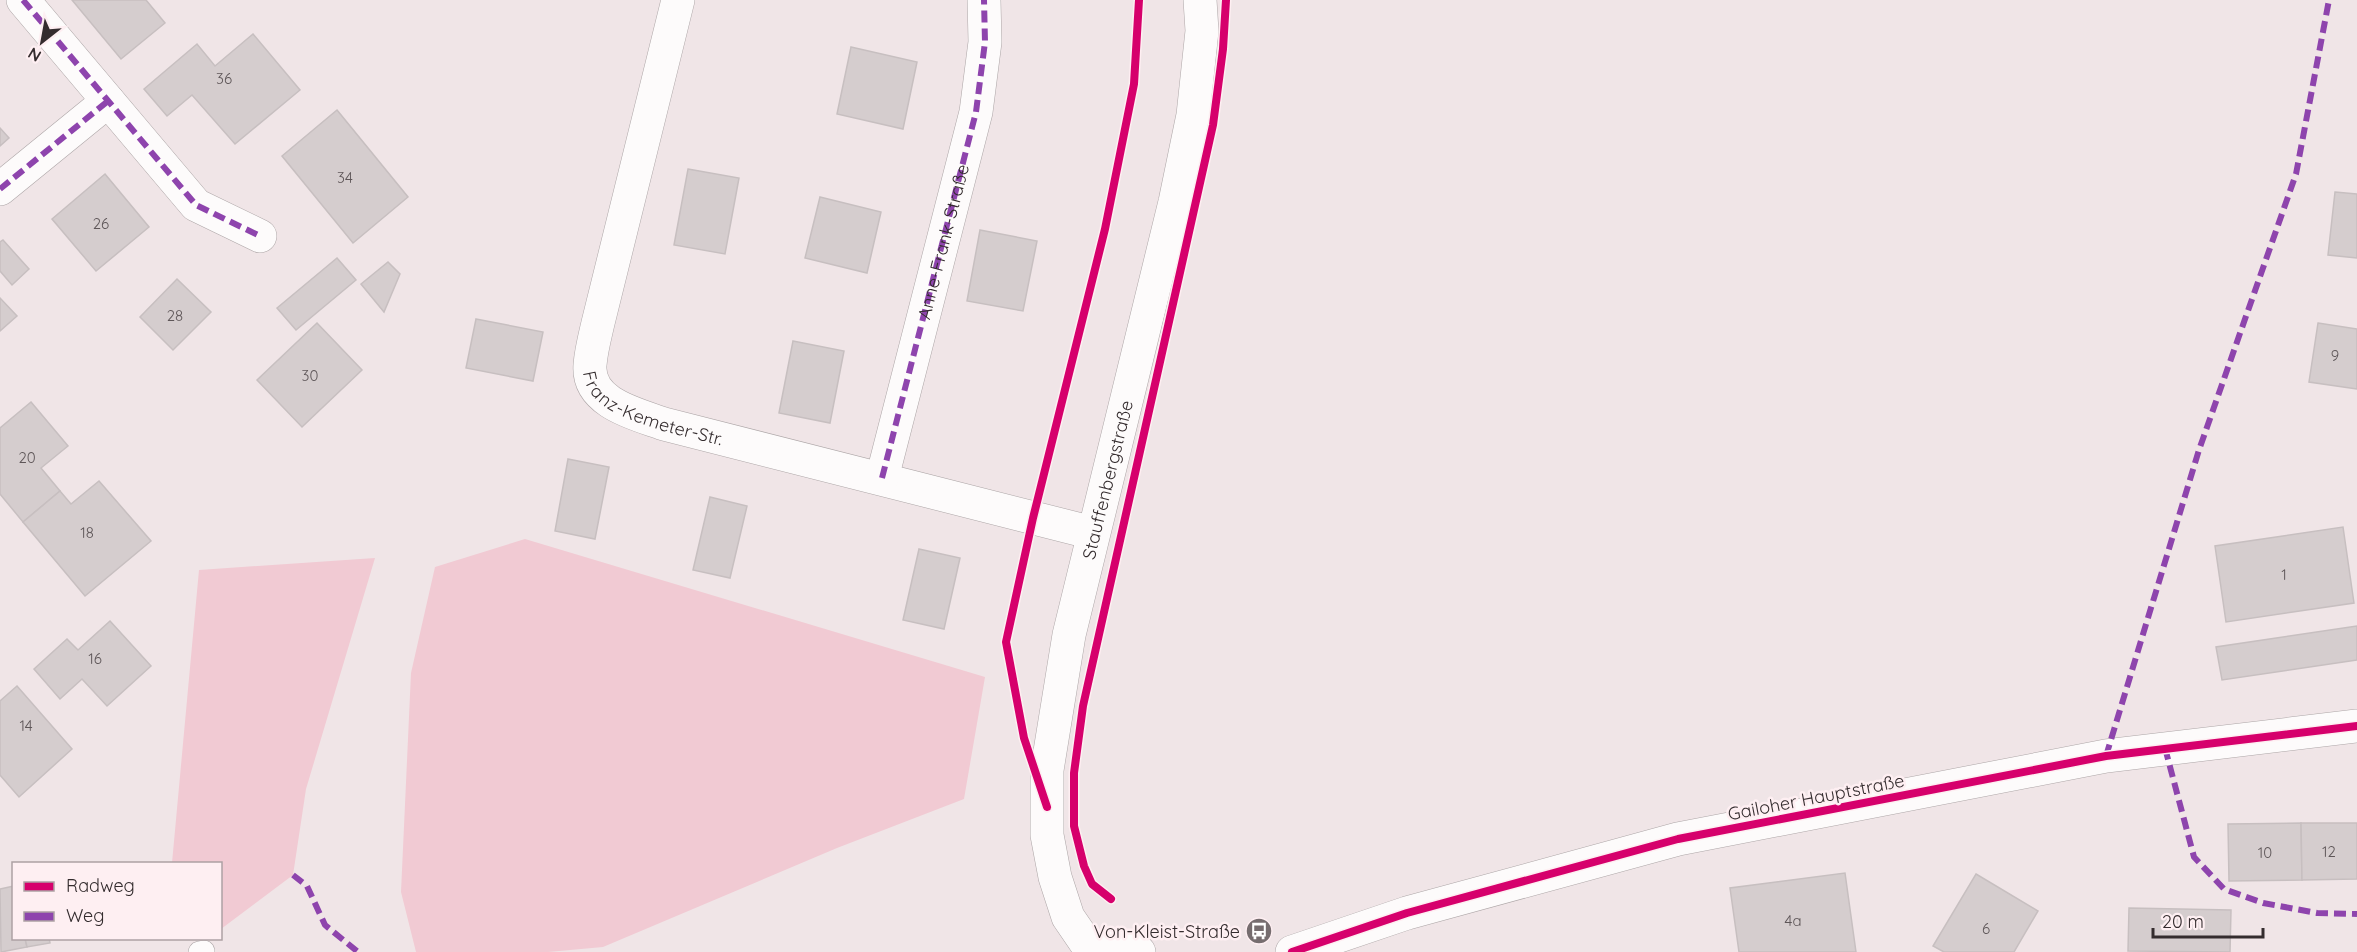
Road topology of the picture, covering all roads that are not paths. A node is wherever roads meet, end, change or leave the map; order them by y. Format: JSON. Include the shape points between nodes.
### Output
{"nodes":[{"id":1,"x":23,"y":0,"type":"edge"},
{"id":2,"x":678,"y":0,"type":"edge"},
{"id":3,"x":984,"y":0,"type":"edge"},
{"id":4,"x":1200,"y":0,"type":"edge"},
{"id":5,"x":108,"y":101,"type":"junction"},
{"id":6,"x":0,"y":189,"type":"edge"},
{"id":7,"x":260,"y":236,"type":"dead end"},
{"id":8,"x":882,"y":478,"type":"junction"},
{"id":9,"x":1093,"y":533,"type":"junction"},
{"id":10,"x":2357,"y":726,"type":"edge"},
{"id":11,"x":1092,"y":952,"type":"edge"},
{"id":12,"x":1139,"y":952,"type":"edge"},
{"id":13,"x":1292,"y":952,"type":"edge"}],
"edges":[{"from":1,"to":5,"type":"street"},
{"from":2,"to":8,"type":"street","name":"Franz-Kemeter-Str.","via":[[598,323],[589,365],[592,384],[605,399],[624,410],[664,424]]},
{"from":3,"to":8,"type":"street","name":"Anne-Frank-Straße","via":[[986,42],[976,112]]},
{"from":4,"to":9,"type":"street","name":"Stauffenbergstraße","via":[[1202,31],[1193,115]]},
{"from":5,"to":6,"type":"street"},
{"from":5,"to":7,"type":"street","via":[[196,205]]},
{"from":8,"to":9,"type":"street","name":"Franz-Kemeter-Str."},
{"from":9,"to":11,"type":"street","name":"Stauffenbergstraße","via":[[1069,635],[1047,770],[1047,835],[1055,877],[1068,917]]},
{"from":10,"to":13,"type":"street","name":"Gailoher Hauptstraße","via":[[2106,756],[1678,839],[1407,913]]},
{"from":11,"to":12,"type":"street","via":[[1113,947]]}]}
